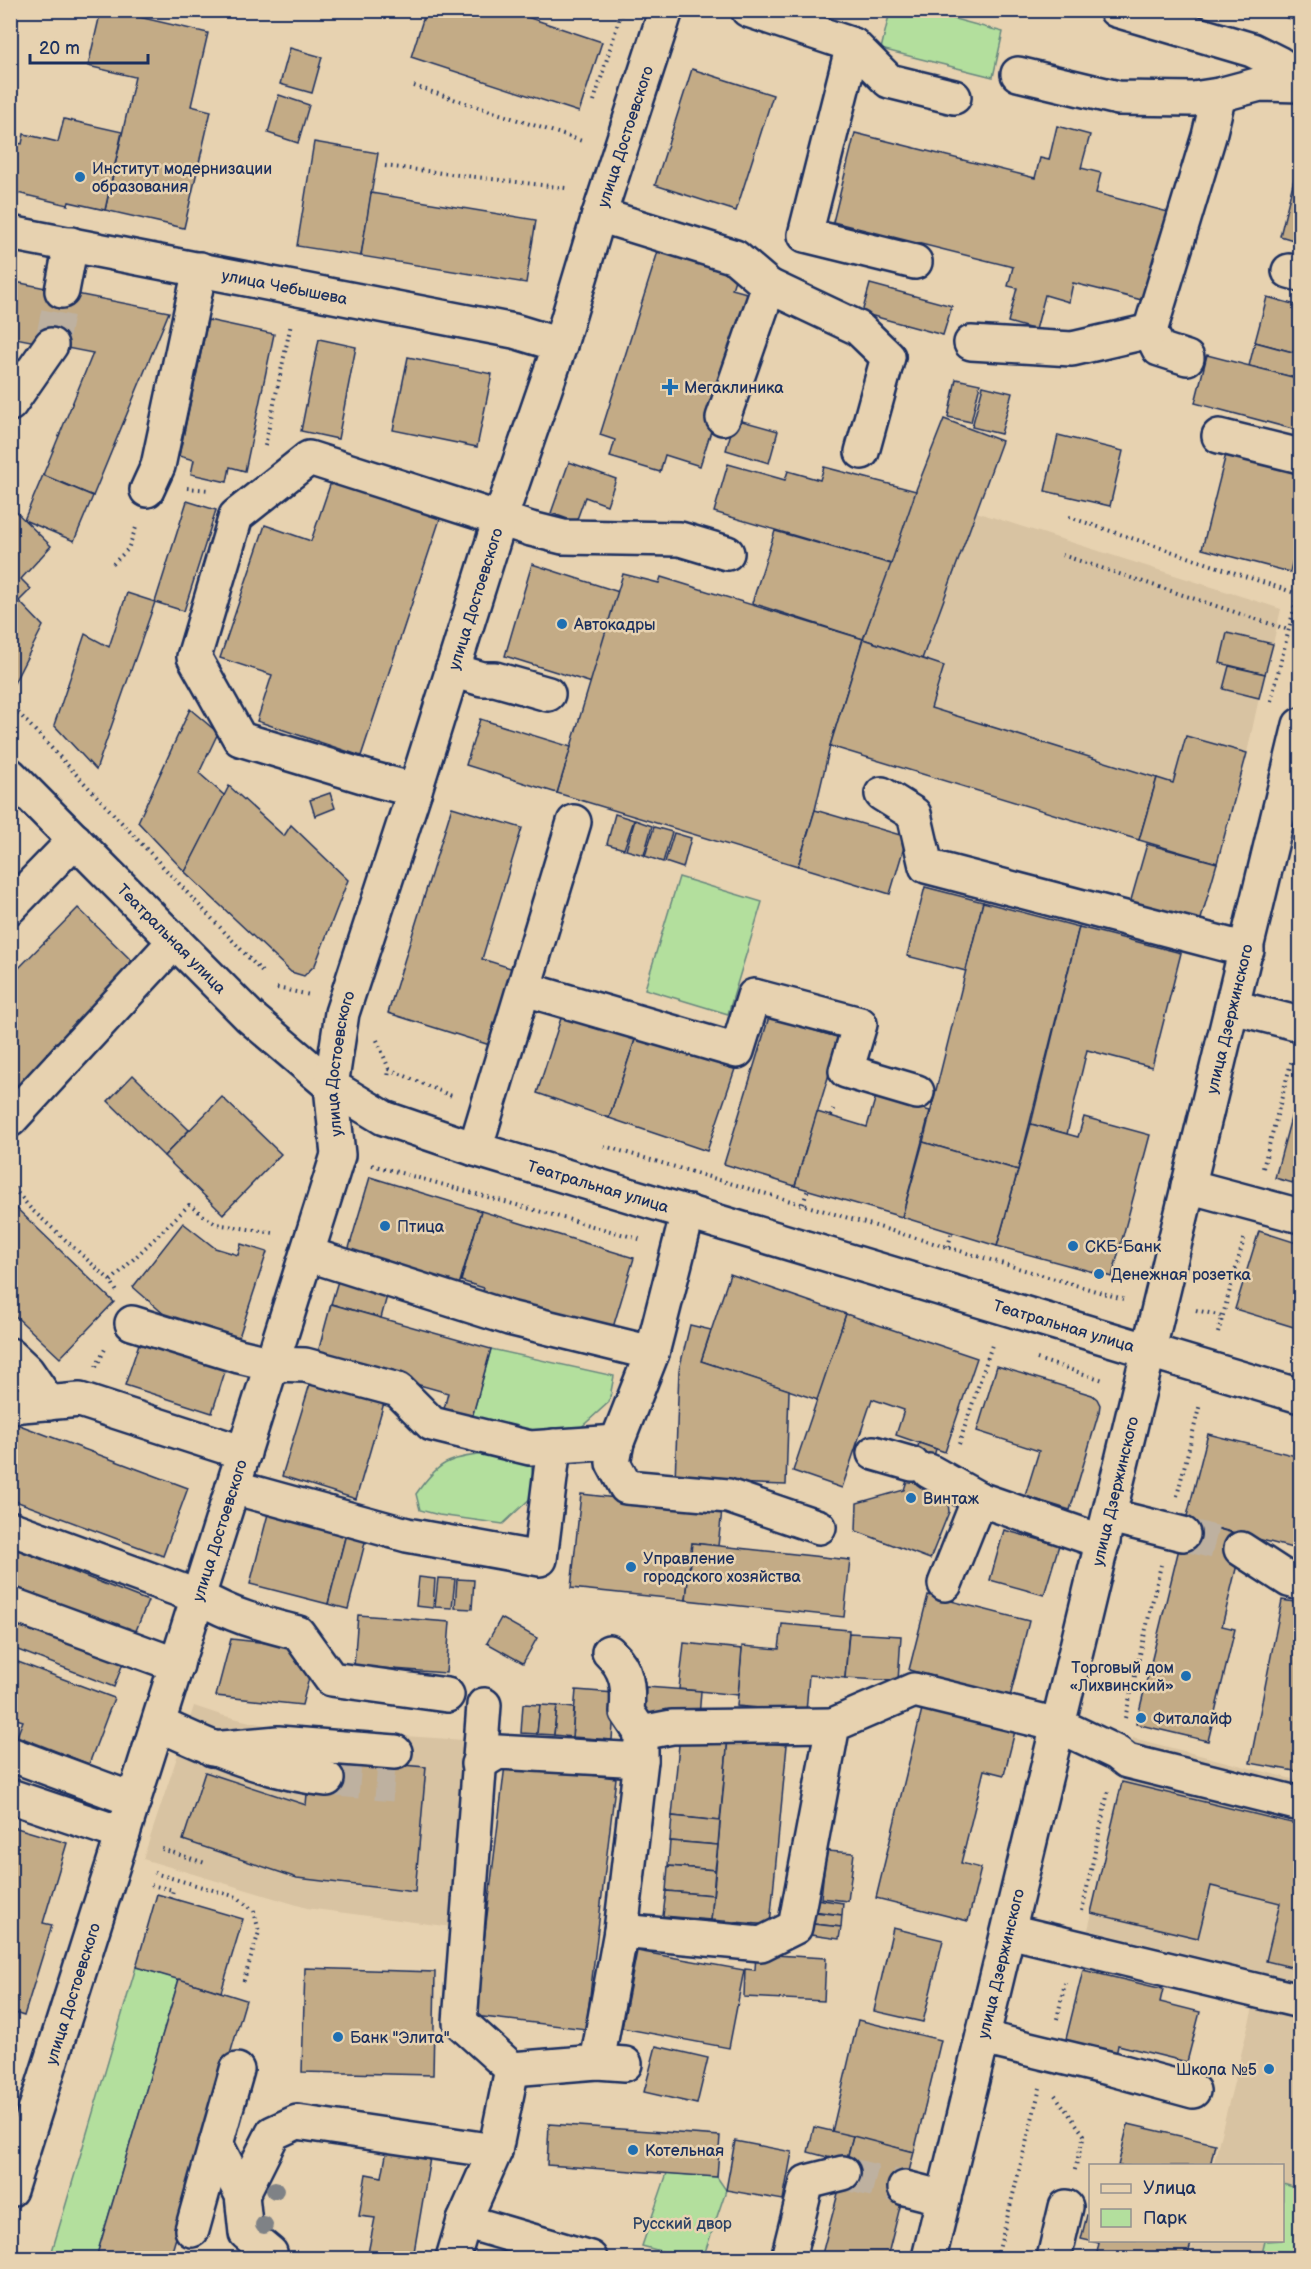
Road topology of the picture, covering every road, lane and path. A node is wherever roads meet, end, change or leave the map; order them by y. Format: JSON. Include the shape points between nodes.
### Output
{"nodes":[{"id":1,"x":622,"y":10,"type":"edge"},
{"id":2,"x":666,"y":10,"type":"edge"},
{"id":3,"x":748,"y":10,"type":"edge"},
{"id":4,"x":1116,"y":10,"type":"edge"},
{"id":5,"x":853,"y":45,"type":"junction"},
{"id":6,"x":1018,"y":74,"type":"dead end"},
{"id":7,"x":1300,"y":78,"type":"edge"},
{"id":8,"x":1300,"y":85,"type":"edge"},
{"id":9,"x":414,"y":86,"type":"dead end"},
{"id":10,"x":1218,"y":95,"type":"junction"},
{"id":11,"x":954,"y":97,"type":"dead end"},
{"id":12,"x":592,"y":108,"type":"dead end"},
{"id":13,"x":585,"y":130,"type":"dead end"},
{"id":14,"x":582,"y":141,"type":"junction"},
{"id":15,"x":579,"y":150,"type":"dead end"},
{"id":16,"x":385,"y":166,"type":"dead end"},
{"id":17,"x":570,"y":178,"type":"dead end"},
{"id":18,"x":566,"y":188,"type":"junction"},
{"id":19,"x":563,"y":199,"type":"dead end"},
{"id":20,"x":599,"y":215,"type":"junction"},
{"id":21,"x":10,"y":233,"type":"edge"},
{"id":22,"x":71,"y":244,"type":"junction"},
{"id":23,"x":915,"y":262,"type":"dead end"},
{"id":24,"x":200,"y":269,"type":"junction"},
{"id":25,"x":769,"y":286,"type":"junction"},
{"id":26,"x":298,"y":288,"type":"junction"},
{"id":27,"x":62,"y":291,"type":"tunnel mouth"},
{"id":28,"x":1150,"y":332,"type":"junction"},
{"id":29,"x":971,"y":343,"type":"dead end"},
{"id":30,"x":51,"y":345,"type":"tunnel mouth"},
{"id":31,"x":560,"y":345,"type":"junction"},
{"id":32,"x":1187,"y":358,"type":"dead end"},
{"id":33,"x":10,"y":404,"type":"edge"},
{"id":34,"x":723,"y":418,"type":"dead end"},
{"id":35,"x":1219,"y":436,"type":"dead end"},
{"id":36,"x":263,"y":453,"type":"dead end"},
{"id":37,"x":862,"y":453,"type":"dead end"},
{"id":38,"x":1300,"y":456,"type":"edge"},
{"id":39,"x":153,"y":478,"type":"junction"},
{"id":40,"x":217,"y":490,"type":"dead end"},
{"id":41,"x":1069,"y":518,"type":"dead end"},
{"id":42,"x":500,"y":519,"type":"junction"},
{"id":43,"x":727,"y":553,"type":"dead end"},
{"id":44,"x":1062,"y":555,"type":"dead end"},
{"id":45,"x":113,"y":564,"type":"dead end"},
{"id":46,"x":1298,"y":594,"type":"dead end"},
{"id":47,"x":1289,"y":630,"type":"dead end"},
{"id":48,"x":452,"y":670,"type":"junction"},
{"id":49,"x":548,"y":694,"type":"dead end"},
{"id":50,"x":1300,"y":725,"type":"edge"},
{"id":51,"x":10,"y":775,"type":"edge"},
{"id":52,"x":415,"y":790,"type":"junction"},
{"id":53,"x":882,"y":794,"type":"dead end"},
{"id":54,"x":574,"y":822,"type":"dead end"},
{"id":55,"x":75,"y":840,"type":"junction"},
{"id":56,"x":10,"y":907,"type":"edge"},
{"id":57,"x":175,"y":941,"type":"junction"},
{"id":58,"x":1247,"y":950,"type":"junction"},
{"id":59,"x":525,"y":989,"type":"junction"},
{"id":60,"x":1233,"y":1006,"type":"junction"},
{"id":61,"x":1300,"y":1024,"type":"edge"},
{"id":62,"x":376,"y":1037,"type":"dead end"},
{"id":63,"x":331,"y":1086,"type":"junction"},
{"id":64,"x":917,"y":1092,"type":"dead end"},
{"id":65,"x":488,"y":1112,"type":"junction"},
{"id":66,"x":10,"y":1120,"type":"edge"},
{"id":67,"x":600,"y":1145,"type":"dead end"},
{"id":68,"x":475,"y":1149,"type":"junction"},
{"id":69,"x":10,"y":1184,"type":"edge"},
{"id":70,"x":1188,"y":1186,"type":"junction"},
{"id":71,"x":808,"y":1189,"type":"dead end"},
{"id":72,"x":803,"y":1204,"type":"junction"},
{"id":73,"x":688,"y":1212,"type":"junction"},
{"id":74,"x":1300,"y":1216,"type":"edge"},
{"id":75,"x":952,"y":1231,"type":"dead end"},
{"id":76,"x":278,"y":1234,"type":"dead end"},
{"id":77,"x":948,"y":1247,"type":"junction"},
{"id":78,"x":307,"y":1254,"type":"junction"},
{"id":79,"x":111,"y":1281,"type":"junction"},
{"id":80,"x":1123,"y":1298,"type":"dead end"},
{"id":81,"x":132,"y":1323,"type":"junction"},
{"id":82,"x":992,"y":1345,"type":"dead end"},
{"id":83,"x":1150,"y":1352,"type":"junction"},
{"id":84,"x":652,"y":1353,"type":"junction"},
{"id":85,"x":10,"y":1355,"type":"edge"},
{"id":86,"x":273,"y":1364,"type":"junction"},
{"id":87,"x":1209,"y":1370,"type":"junction"},
{"id":88,"x":1300,"y":1396,"type":"edge"},
{"id":89,"x":65,"y":1402,"type":"junction"},
{"id":90,"x":10,"y":1406,"type":"edge"},
{"id":91,"x":616,"y":1442,"type":"junction"},
{"id":92,"x":959,"y":1444,"type":"dead end"},
{"id":93,"x":554,"y":1446,"type":"junction"},
{"id":94,"x":874,"y":1453,"type":"dead end"},
{"id":95,"x":244,"y":1454,"type":"junction"},
{"id":96,"x":233,"y":1487,"type":"junction"},
{"id":97,"x":979,"y":1499,"type":"junction"},
{"id":98,"x":819,"y":1527,"type":"dead end"},
{"id":99,"x":10,"y":1528,"type":"edge"},
{"id":100,"x":1106,"y":1529,"type":"junction"},
{"id":101,"x":1176,"y":1532,"type":"junction"},
{"id":102,"x":1241,"y":1549,"type":"tunnel mouth"},
{"id":103,"x":1300,"y":1583,"type":"edge"},
{"id":104,"x":945,"y":1584,"type":"dead end"},
{"id":105,"x":199,"y":1597,"type":"junction"},
{"id":106,"x":10,"y":1604,"type":"edge"},
{"id":107,"x":609,"y":1652,"type":"dead end"},
{"id":108,"x":177,"y":1665,"type":"junction"},
{"id":109,"x":447,"y":1695,"type":"dead end"},
{"id":110,"x":484,"y":1705,"type":"dead end"},
{"id":111,"x":159,"y":1724,"type":"junction"},
{"id":112,"x":832,"y":1725,"type":"junction"},
{"id":113,"x":1059,"y":1725,"type":"junction"},
{"id":114,"x":641,"y":1747,"type":"junction"},
{"id":115,"x":212,"y":1749,"type":"junction"},
{"id":116,"x":395,"y":1752,"type":"dead end"},
{"id":117,"x":1117,"y":1753,"type":"junction"},
{"id":118,"x":10,"y":1754,"type":"edge"},
{"id":119,"x":478,"y":1764,"type":"junction"},
{"id":120,"x":327,"y":1779,"type":"tunnel mouth"},
{"id":121,"x":10,"y":1796,"type":"edge"},
{"id":122,"x":134,"y":1800,"type":"junction"},
{"id":123,"x":1300,"y":1804,"type":"edge"},
{"id":124,"x":123,"y":1834,"type":"junction"},
{"id":125,"x":162,"y":1849,"type":"dead end"},
{"id":126,"x":205,"y":1863,"type":"dead end"},
{"id":127,"x":154,"y":1873,"type":"dead end"},
{"id":128,"x":150,"y":1885,"type":"dead end"},
{"id":129,"x":171,"y":1898,"type":"dead end"},
{"id":130,"x":621,"y":1930,"type":"junction"},
{"id":131,"x":1009,"y":1931,"type":"junction"},
{"id":132,"x":1074,"y":1946,"type":"junction"},
{"id":133,"x":243,"y":1983,"type":"dead end"},
{"id":134,"x":1300,"y":2001,"type":"edge"},
{"id":135,"x":983,"y":2038,"type":"junction"},
{"id":136,"x":1045,"y":2065,"type":"junction"},
{"id":137,"x":512,"y":2069,"type":"junction"},
{"id":138,"x":237,"y":2070,"type":"dead end"},
{"id":139,"x":1193,"y":2091,"type":"dead end"},
{"id":140,"x":216,"y":2144,"type":"junction"},
{"id":141,"x":495,"y":2151,"type":"junction"},
{"id":142,"x":843,"y":2173,"type":"tunnel mouth"},
{"id":143,"x":905,"y":2188,"type":"tunnel mouth"},
{"id":144,"x":10,"y":2190,"type":"edge"},
{"id":145,"x":242,"y":2195,"type":"junction"},
{"id":146,"x":944,"y":2198,"type":"junction"},
{"id":147,"x":1066,"y":2207,"type":"joint"},
{"id":148,"x":464,"y":2221,"type":"junction"},
{"id":149,"x":192,"y":2230,"type":"dead end"},
{"id":150,"x":269,"y":2259,"type":"edge"},
{"id":151,"x":453,"y":2259,"type":"edge"},
{"id":152,"x":590,"y":2259,"type":"edge"},
{"id":153,"x":788,"y":2259,"type":"edge"},
{"id":154,"x":929,"y":2259,"type":"edge"},
{"id":155,"x":996,"y":2259,"type":"edge"},
{"id":156,"x":1054,"y":2259,"type":"edge"}],
"edges":[{"from":1,"to":12,"type":"path"},
{"from":2,"to":20,"type":"street","name":"улица Достоевского"},
{"from":3,"to":5,"type":"street"},
{"from":4,"to":7,"type":"street","via":[[1252,50]]},
{"from":5,"to":11,"type":"street","via":[[889,81]]},
{"from":5,"to":23,"type":"street","via":[[805,235]]},
{"from":6,"to":10,"type":"street","via":[[1118,98],[1193,99]]},
{"from":8,"to":10,"type":"street","via":[[1260,84]]},
{"from":9,"to":14,"type":"path"},
{"from":10,"to":28,"type":"street"},
{"from":13,"to":14,"type":"path"},
{"from":14,"to":15,"type":"path"},
{"from":16,"to":18,"type":"path"},
{"from":17,"to":18,"type":"path"},
{"from":18,"to":19,"type":"path"},
{"from":20,"to":25,"type":"street","via":[[735,257]]},
{"from":20,"to":31,"type":"street","name":"улица Достоевского"},
{"from":21,"to":22,"type":"street","name":"улица Чебышева"},
{"from":22,"to":24,"type":"street","name":"улица Чебышева"},
{"from":22,"to":27,"type":"street"},
{"from":24,"to":26,"type":"street","name":"улица Чебышева"},
{"from":24,"to":39,"type":"street"},
{"from":25,"to":34,"type":"street"},
{"from":25,"to":37,"type":"street","via":[[858,328],[888,357]]},
{"from":26,"to":31,"type":"street","name":"улица Чебышева"},
{"from":26,"to":36,"type":"path"},
{"from":28,"to":29,"type":"street","via":[[1072,349]]},
{"from":28,"to":32,"type":"street","via":[[1159,349]]},
{"from":30,"to":33,"type":"street"},
{"from":31,"to":42,"type":"street","name":"улица Достоевского"},
{"from":35,"to":38,"type":"street"},
{"from":39,"to":40,"type":"path","via":[[162,477],[167,484],[189,489]]},
{"from":39,"to":45,"type":"path","via":[[128,549]]},
{"from":41,"to":46,"type":"path"},
{"from":42,"to":43,"type":"street","via":[[563,537],[680,539]]},
{"from":42,"to":48,"type":"street","name":"улица Достоевского"},
{"from":42,"to":52,"type":"street","via":[[309,458],[236,516],[194,657],[240,739]]},
{"from":44,"to":47,"type":"path"},
{"from":48,"to":49,"type":"street"},
{"from":48,"to":52,"type":"street","name":"улица Достоевского"},
{"from":50,"to":58,"type":"street","name":"улица Дзержинского"},
{"from":51,"to":55,"type":"street","name":"Театральная улица"},
{"from":52,"to":63,"type":"street","name":"улица Достоевского","via":[[342,1013]]},
{"from":53,"to":58,"type":"street","via":[[914,814],[926,866]]},
{"from":54,"to":59,"type":"street"},
{"from":55,"to":56,"type":"street"},
{"from":55,"to":57,"type":"street","name":"Театральная улица"},
{"from":57,"to":63,"type":"street","name":"Театральная улица","via":[[250,1017]]},
{"from":57,"to":66,"type":"street"},
{"from":58,"to":60,"type":"street","name":"улица Дзержинского"},
{"from":59,"to":64,"type":"street","via":[[736,1051],[754,996],[860,1024],[846,1071]]},
{"from":59,"to":65,"type":"street"},
{"from":60,"to":61,"type":"street"},
{"from":60,"to":70,"type":"street","name":"улица Дзержинского"},
{"from":62,"to":65,"type":"path","via":[[388,1069]]},
{"from":63,"to":68,"type":"street","name":"Театральная улица","via":[[384,1118]]},
{"from":63,"to":78,"type":"street","name":"улица Достоевского","via":[[338,1155]]},
{"from":65,"to":68,"type":"street"},
{"from":67,"to":72,"type":"path"},
{"from":68,"to":73,"type":"street","name":"Театральная улица"},
{"from":69,"to":79,"type":"path","via":[[31,1209]]},
{"from":70,"to":74,"type":"street"},
{"from":70,"to":83,"type":"street","name":"улица Дзержинского"},
{"from":71,"to":72,"type":"path"},
{"from":72,"to":77,"type":"path"},
{"from":73,"to":83,"type":"street","name":"Театральная улица"},
{"from":73,"to":84,"type":"street"},
{"from":75,"to":77,"type":"path"},
{"from":76,"to":79,"type":"path","via":[[216,1224],[189,1206]]},
{"from":77,"to":80,"type":"path"},
{"from":78,"to":84,"type":"street","via":[[509,1318]]},
{"from":78,"to":86,"type":"street","name":"улица Достоевского"},
{"from":79,"to":81,"type":"path"},
{"from":81,"to":86,"type":"street"},
{"from":81,"to":89,"type":"path","via":[[109,1341]]},
{"from":82,"to":92,"type":"path"},
{"from":83,"to":87,"type":"street","name":"Театральная улица"},
{"from":83,"to":100,"type":"street","name":"улица Дзержинского"},
{"from":84,"to":91,"type":"street"},
{"from":85,"to":89,"type":"street"},
{"from":86,"to":93,"type":"street","via":[[305,1365],[398,1390],[432,1424],[530,1448]]},
{"from":86,"to":95,"type":"street","name":"улица Достоевского"},
{"from":87,"to":88,"type":"street","name":"Театральная улица"},
{"from":87,"to":101,"type":"path"},
{"from":89,"to":90,"type":"street"},
{"from":89,"to":95,"type":"street"},
{"from":91,"to":93,"type":"street"},
{"from":91,"to":98,"type":"street","via":[[613,1463],[626,1487],[728,1496]]},
{"from":93,"to":96,"type":"street","via":[[540,1559],[407,1535]]},
{"from":94,"to":97,"type":"street","via":[[921,1467]]},
{"from":95,"to":96,"type":"street","name":"улица Достоевского"},
{"from":96,"to":105,"type":"street","name":"улица Достоевского"},
{"from":97,"to":100,"type":"street"},
{"from":97,"to":104,"type":"street"},
{"from":99,"to":105,"type":"street"},
{"from":100,"to":101,"type":"street"},
{"from":100,"to":113,"type":"street","name":"улица Дзержинского"},
{"from":101,"to":117,"type":"path"},
{"from":102,"to":103,"type":"street"},
{"from":105,"to":108,"type":"street","name":"улица Достоевского"},
{"from":105,"to":109,"type":"street","via":[[227,1613],[298,1633],[331,1678]]},
{"from":106,"to":108,"type":"street"},
{"from":107,"to":114,"type":"street","via":[[621,1663],[629,1690],[627,1712]]},
{"from":108,"to":111,"type":"street","name":"улица Достоевского"},
{"from":110,"to":119,"type":"street"},
{"from":111,"to":115,"type":"street"},
{"from":111,"to":122,"type":"street","name":"улица Достоевского"},
{"from":112,"to":113,"type":"street","via":[[914,1690]]},
{"from":112,"to":114,"type":"street","via":[[672,1727]]},
{"from":112,"to":130,"type":"street","via":[[795,1928],[760,1944]]},
{"from":113,"to":117,"type":"street"},
{"from":113,"to":131,"type":"street","name":"улица Дзержинского"},
{"from":114,"to":119,"type":"street","via":[[498,1752]]},
{"from":114,"to":130,"type":"street"},
{"from":115,"to":116,"type":"street","via":[[278,1743]]},
{"from":115,"to":120,"type":"street","via":[[303,1777]]},
{"from":117,"to":123,"type":"street","via":[[1127,1761]]},
{"from":117,"to":132,"type":"path"},
{"from":118,"to":122,"type":"street"},
{"from":119,"to":137,"type":"street","via":[[460,2022]]},
{"from":121,"to":124,"type":"street"},
{"from":122,"to":124,"type":"street","name":"улица Достоевского"},
{"from":124,"to":144,"type":"street","name":"улица Достоевского"},
{"from":125,"to":126,"type":"path"},
{"from":127,"to":133,"type":"path","via":[[237,1896],[254,1911],[259,1932]]},
{"from":128,"to":129,"type":"path","via":[[173,1890]]},
{"from":130,"to":137,"type":"street","via":[[611,2063]]},
{"from":131,"to":132,"type":"street"},
{"from":131,"to":135,"type":"street","name":"улица Дзержинского"},
{"from":132,"to":134,"type":"street"},
{"from":132,"to":136,"type":"path"},
{"from":135,"to":136,"type":"street"},
{"from":135,"to":146,"type":"street","name":"улица Дзержинского"},
{"from":136,"to":139,"type":"street"},
{"from":136,"to":147,"type":"path","via":[[1084,2136]]},
{"from":136,"to":155,"type":"path"},
{"from":137,"to":141,"type":"street"},
{"from":138,"to":140,"type":"street"},
{"from":140,"to":145,"type":"street"},
{"from":140,"to":149,"type":"street"},
{"from":141,"to":145,"type":"street","via":[[297,2122],[273,2133]]},
{"from":141,"to":148,"type":"street"},
{"from":142,"to":153,"type":"street","via":[[807,2182]]},
{"from":143,"to":146,"type":"street"},
{"from":145,"to":150,"type":"street","via":[[246,2233],[270,2253]]},
{"from":146,"to":154,"type":"street","name":"улица Дзержинского"},
{"from":147,"to":156,"type":"street"},
{"from":148,"to":151,"type":"street"},
{"from":148,"to":152,"type":"street"}]}
